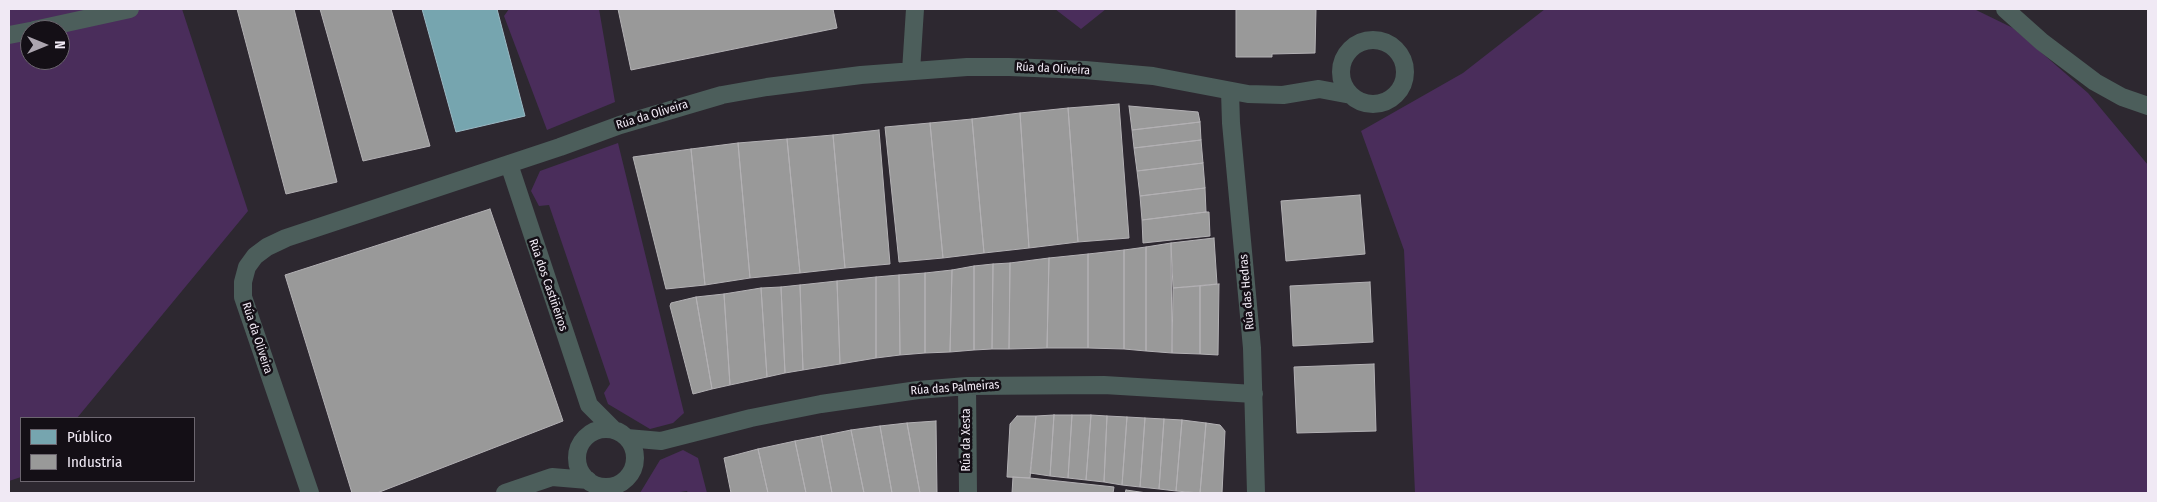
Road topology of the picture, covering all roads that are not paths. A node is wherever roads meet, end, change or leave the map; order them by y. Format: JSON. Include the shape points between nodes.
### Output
{"nodes":[{"id":1,"x":130,"y":9,"type":"edge"},
{"id":2,"x":915,"y":9,"type":"edge"},
{"id":3,"x":2005,"y":9,"type":"edge"},
{"id":4,"x":70,"y":22,"type":"edge"},
{"id":5,"x":1340,"y":70,"type":"junction"},
{"id":6,"x":911,"y":71,"type":"junction"},
{"id":7,"x":1319,"y":89,"type":"junction"},
{"id":8,"x":1230,"y":91,"type":"junction"},
{"id":9,"x":1351,"y":95,"type":"junction"},
{"id":10,"x":2148,"y":106,"type":"edge"},
{"id":11,"x":509,"y":164,"type":"junction"},
{"id":12,"x":967,"y":386,"type":"junction"},
{"id":13,"x":1254,"y":394,"type":"junction"},
{"id":14,"x":589,"y":405,"type":"junction"},
{"id":15,"x":620,"y":434,"type":"junction"},
{"id":16,"x":662,"y":441,"type":"junction"},
{"id":17,"x":581,"y":448,"type":"junction"},
{"id":18,"x":552,"y":477,"type":"junction"},
{"id":19,"x":629,"y":480,"type":"edge"},
{"id":20,"x":599,"y":486,"type":"edge"},
{"id":21,"x":310,"y":493,"type":"edge"},
{"id":22,"x":505,"y":493,"type":"edge"},
{"id":23,"x":968,"y":493,"type":"edge"},
{"id":24,"x":1256,"y":493,"type":"edge"}],
"edges":[{"from":1,"to":4,"type":"street"},
{"from":2,"to":6,"type":"street"},
{"from":3,"to":10,"type":"street","via":[[2094,82]]},
{"from":5,"to":7,"type":"street","name":"Rúa da Oliveira"},
{"from":5,"to":9,"type":"street"},
{"from":5,"to":9,"type":"street","name":"Rúa da Oliveira","via":[[1347,51],[1366,40],[1388,42],[1403,59],[1404,81],[1392,99],[1370,104]]},
{"from":6,"to":8,"type":"street","name":"Rúa da Oliveira","via":[[967,67],[1085,70],[1153,76]]},
{"from":6,"to":11,"type":"street","name":"Rúa da Oliveira","via":[[812,81],[722,95],[620,125]]},
{"from":7,"to":8,"type":"street","name":"Rúa da Oliveira","via":[[1283,95]]},
{"from":7,"to":9,"type":"street","name":"Rúa da Oliveira"},
{"from":8,"to":13,"type":"street","name":"Rúa das Hedras"},
{"from":11,"to":14,"type":"street","name":"Rúa dos Castiñeiros"},
{"from":11,"to":21,"type":"street","name":"Rúa da Oliveira","via":[[286,238],[267,247],[247,267],[243,298]]},
{"from":12,"to":13,"type":"street","name":"Rúa das Palmeiras","via":[[1104,385]]},
{"from":12,"to":16,"type":"street","name":"Rúa das Palmeiras","via":[[821,404]]},
{"from":12,"to":23,"type":"street","name":"Rúa da Xesta"},
{"from":13,"to":24,"type":"street","name":"Rúa das Hedras"},
{"from":14,"to":15,"type":"street","name":"Rúa dos Castiñeiros"},
{"from":14,"to":17,"type":"street","name":"Rúa dos Castiñeiros"},
{"from":15,"to":16,"type":"street","name":"Rúa das Palmeiras"},
{"from":15,"to":17,"type":"street","via":[[598,430]]},
{"from":15,"to":19,"type":"street","via":[[635,452]]},
{"from":16,"to":19,"type":"street","name":"Rúa das Palmeiras"},
{"from":17,"to":18,"type":"street"},
{"from":17,"to":20,"type":"street","via":[[582,473]]},
{"from":18,"to":20,"type":"street"},
{"from":18,"to":22,"type":"street"},
{"from":19,"to":20,"type":"street"}]}
